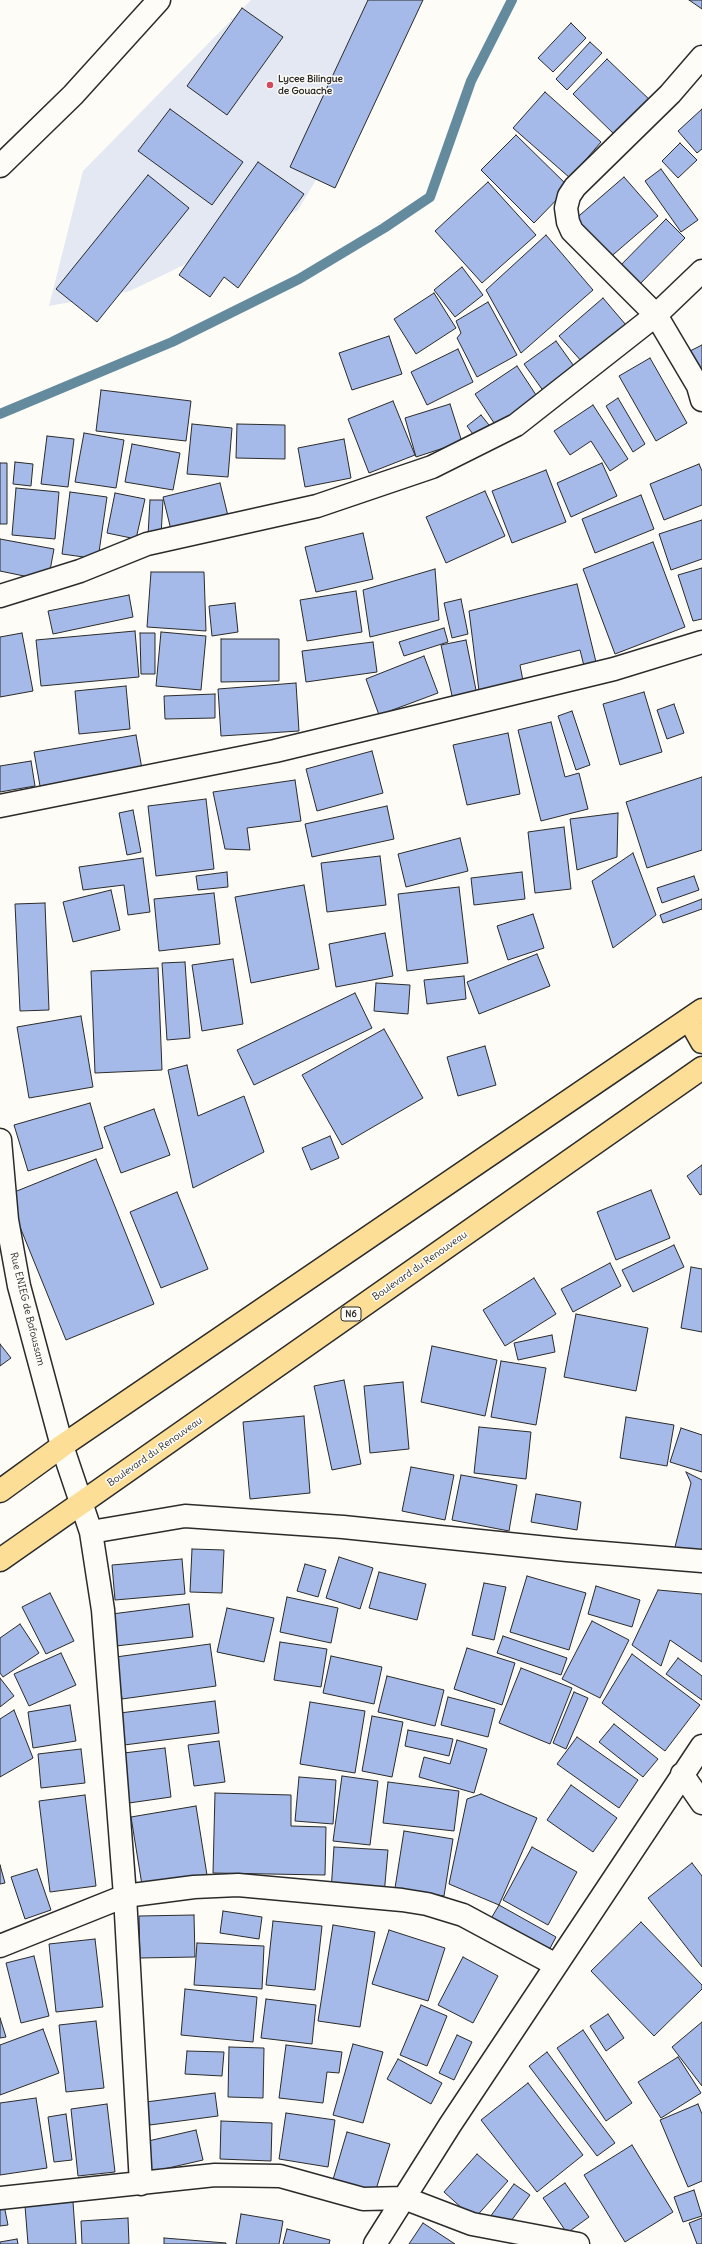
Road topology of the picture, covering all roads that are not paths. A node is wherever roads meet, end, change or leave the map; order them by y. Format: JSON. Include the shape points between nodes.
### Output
{"nodes":[{"id":1,"x":159,"y":0,"type":"edge"},
{"id":2,"x":702,"y":57,"type":"edge"},
{"id":3,"x":0,"y":166,"type":"edge"},
{"id":4,"x":702,"y":271,"type":"edge"},
{"id":5,"x":656,"y":315,"type":"junction"},
{"id":6,"x":702,"y":400,"type":"edge"},
{"id":7,"x":0,"y":596,"type":"edge"},
{"id":8,"x":702,"y":642,"type":"edge"},
{"id":9,"x":0,"y":806,"type":"edge"},
{"id":10,"x":695,"y":1014,"type":"edge"},
{"id":11,"x":702,"y":1042,"type":"edge"},
{"id":12,"x":702,"y":1068,"type":"edge"},
{"id":13,"x":0,"y":1140,"type":"edge"},
{"id":14,"x":1,"y":1170,"type":"edge"},
{"id":15,"x":62,"y":1446,"type":"junction"},
{"id":16,"x":0,"y":1491,"type":"edge"},
{"id":17,"x":80,"y":1504,"type":"junction"},
{"id":18,"x":91,"y":1532,"type":"junction"},
{"id":19,"x":0,"y":1560,"type":"edge"},
{"id":20,"x":702,"y":1561,"type":"edge"},
{"id":21,"x":702,"y":1746,"type":"edge"},
{"id":22,"x":682,"y":1774,"type":"junction"},
{"id":23,"x":702,"y":1803,"type":"edge"},
{"id":24,"x":125,"y":1896,"type":"junction"},
{"id":25,"x":0,"y":1946,"type":"edge"},
{"id":26,"x":556,"y":1965,"type":"junction"},
{"id":27,"x":141,"y":2184,"type":"junction"},
{"id":28,"x":0,"y":2198,"type":"edge"},
{"id":29,"x":404,"y":2198,"type":"junction"},
{"id":30,"x":375,"y":2244,"type":"edge"},
{"id":31,"x":578,"y":2244,"type":"edge"}],
"edges":[{"from":1,"to":3,"type":"street","via":[[73,95]]},
{"from":2,"to":5,"type":"street","via":[[670,94],[575,187],[566,208],[572,231]]},
{"from":4,"to":5,"type":"street"},
{"from":5,"to":6,"type":"street","via":[[698,386]]},
{"from":5,"to":7,"type":"street","via":[[516,425],[432,467],[318,506],[147,544],[80,571]]},
{"from":8,"to":9,"type":"street","via":[[614,670],[275,751]]},
{"from":10,"to":11,"type":"highway"},
{"from":10,"to":15,"type":"highway"},
{"from":12,"to":17,"type":"highway","name":"Boulevard du Renouveau","number":"N6"},
{"from":13,"to":14,"type":"street","name":"Rue ENIEG de Bafoussam"},
{"from":14,"to":15,"type":"street","name":"Rue ENIEG de Bafoussam","via":[[7,1220],[20,1286]]},
{"from":15,"to":16,"type":"highway"},
{"from":15,"to":17,"type":"street","name":"Rue ENIEG de Bafoussam"},
{"from":17,"to":18,"type":"street","name":"Rue ENIEG de Bafoussam"},
{"from":17,"to":19,"type":"highway","name":"Boulevard du Renouveau","number":"N6"},
{"from":18,"to":20,"type":"street","via":[[185,1516],[344,1527],[559,1550]]},
{"from":18,"to":24,"type":"street","name":"Rue ENIEG de Bafoussam","via":[[104,1610]]},
{"from":21,"to":22,"type":"street"},
{"from":22,"to":23,"type":"street"},
{"from":22,"to":26,"type":"street"},
{"from":24,"to":25,"type":"street"},
{"from":24,"to":26,"type":"street","via":[[194,1886],[238,1885],[402,1900],[463,1915]]},
{"from":24,"to":27,"type":"street","name":"Rue ENIEG de Bafoussam"},
{"from":26,"to":29,"type":"street"},
{"from":27,"to":28,"type":"street"},
{"from":27,"to":29,"type":"street","via":[[215,2175],[280,2176],[363,2199]]},
{"from":29,"to":30,"type":"street"},
{"from":29,"to":31,"type":"street","via":[[472,2224]]}]}
